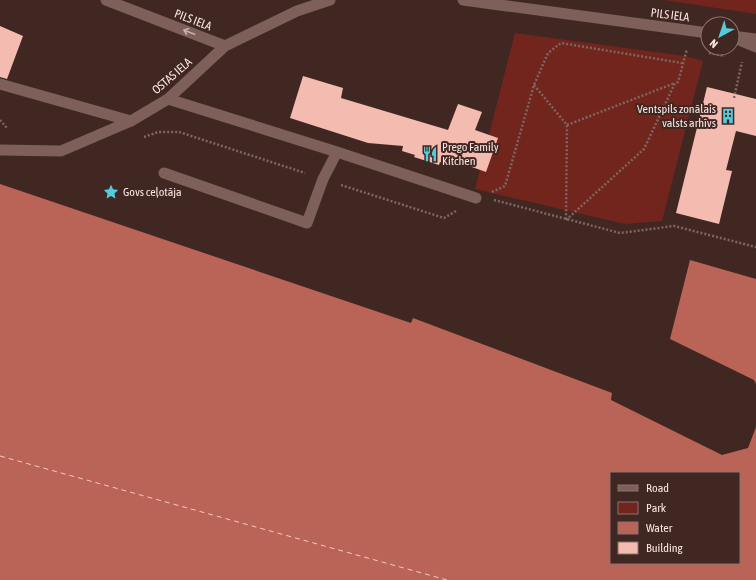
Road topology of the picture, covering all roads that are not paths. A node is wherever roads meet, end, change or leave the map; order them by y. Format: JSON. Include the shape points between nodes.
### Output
{"nodes":[{"id":1,"x":106,"y":0,"type":"edge"},
{"id":2,"x":330,"y":0,"type":"edge"},
{"id":3,"x":462,"y":0,"type":"edge"},
{"id":4,"x":700,"y":32,"type":"edge"},
{"id":5,"x":740,"y":37,"type":"edge"},
{"id":6,"x":756,"y":39,"type":"edge"},
{"id":7,"x":740,"y":40,"type":"edge"},
{"id":8,"x":225,"y":46,"type":"junction"},
{"id":9,"x":756,"y":47,"type":"edge"},
{"id":10,"x":0,"y":84,"type":"edge"},
{"id":11,"x":168,"y":99,"type":"junction"},
{"id":12,"x":132,"y":121,"type":"junction"},
{"id":13,"x":0,"y":150,"type":"edge"},
{"id":14,"x":337,"y":152,"type":"junction"},
{"id":15,"x":164,"y":173,"type":"dead end"},
{"id":16,"x":476,"y":198,"type":"road end"}],
"edges":[{"from":8,"to":1,"type":"street","name":"PILS IELA","one_way":true},
{"from":2,"to":8,"type":"street","name":"OSTAS IELA","via":[[297,11]]},
{"from":3,"to":4,"type":"street","name":"PILS IELA"},
{"from":5,"to":6,"type":"street"},
{"from":7,"to":9,"type":"street"},
{"from":8,"to":11,"type":"street","name":"OSTAS IELA"},
{"from":10,"to":12,"type":"street"},
{"from":11,"to":12,"type":"street","name":"OSTAS IELA"},
{"from":11,"to":14,"type":"street"},
{"from":12,"to":13,"type":"street","name":"OSTAS IELA","via":[[61,151]]},
{"from":14,"to":15,"type":"street","via":[[323,179],[307,223]]},
{"from":14,"to":16,"type":"street"}]}
